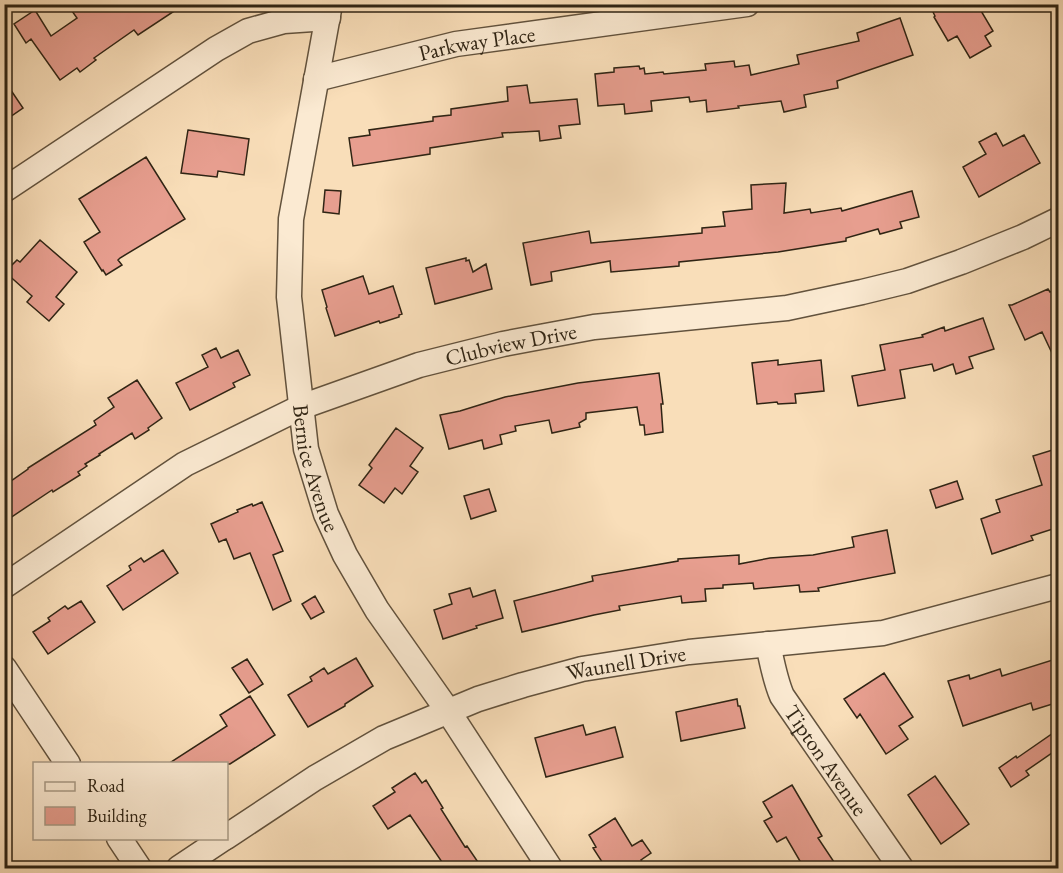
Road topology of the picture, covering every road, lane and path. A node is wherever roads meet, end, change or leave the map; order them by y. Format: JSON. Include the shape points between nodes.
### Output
{"nodes":[{"id":1,"x":747,"y":4,"type":"edge"},
{"id":2,"x":329,"y":11,"type":"edge"},
{"id":3,"x":316,"y":79,"type":"junction"},
{"id":4,"x":4,"y":190,"type":"edge"},
{"id":5,"x":1059,"y":219,"type":"edge"},
{"id":6,"x":302,"y":407,"type":"junction"},
{"id":7,"x":4,"y":586,"type":"edge"},
{"id":8,"x":1059,"y":586,"type":"edge"},
{"id":9,"x":768,"y":645,"type":"junction"},
{"id":10,"x":4,"y":668,"type":"edge"},
{"id":11,"x":448,"y":711,"type":"junction"},
{"id":12,"x":67,"y":762,"type":"edge"},
{"id":13,"x":228,"y":836,"type":"edge"},
{"id":14,"x":120,"y":840,"type":"edge"},
{"id":15,"x":222,"y":840,"type":"edge"},
{"id":16,"x":139,"y":868,"type":"edge"},
{"id":17,"x":179,"y":868,"type":"edge"},
{"id":18,"x":550,"y":868,"type":"edge"},
{"id":19,"x":901,"y":868,"type":"edge"}],
"edges":[{"from":1,"to":3,"type":"street","name":"Parkway Place","via":[[456,44]]},
{"from":2,"to":3,"type":"street","name":"Bernice Avenue"},
{"from":2,"to":4,"type":"street","via":[[248,31]]},
{"from":3,"to":6,"type":"street","name":"Bernice Avenue","via":[[291,219],[289,297]]},
{"from":5,"to":6,"type":"street","name":"Clubview Drive","via":[[1023,237],[907,281],[787,308],[594,327],[503,344],[419,365]]},
{"from":6,"to":7,"type":"street","name":"Clubview Drive","via":[[185,464]]},
{"from":6,"to":11,"type":"street","name":"Bernice Avenue","via":[[306,449],[326,514],[345,555],[377,610]]},
{"from":8,"to":9,"type":"street","name":"Waunell Drive","via":[[883,633]]},
{"from":9,"to":11,"type":"street","name":"Waunell Drive","via":[[688,652],[582,669]]},
{"from":9,"to":19,"type":"street","name":"Tipton Avenue","via":[[782,696]]},
{"from":10,"to":12,"type":"street"},
{"from":11,"to":13,"type":"street","name":"Waunell Drive","via":[[384,738]]},
{"from":11,"to":18,"type":"street","name":"Bernice Avenue"},
{"from":14,"to":16,"type":"street"},
{"from":15,"to":17,"type":"street","name":"Waunell Drive"}]}
